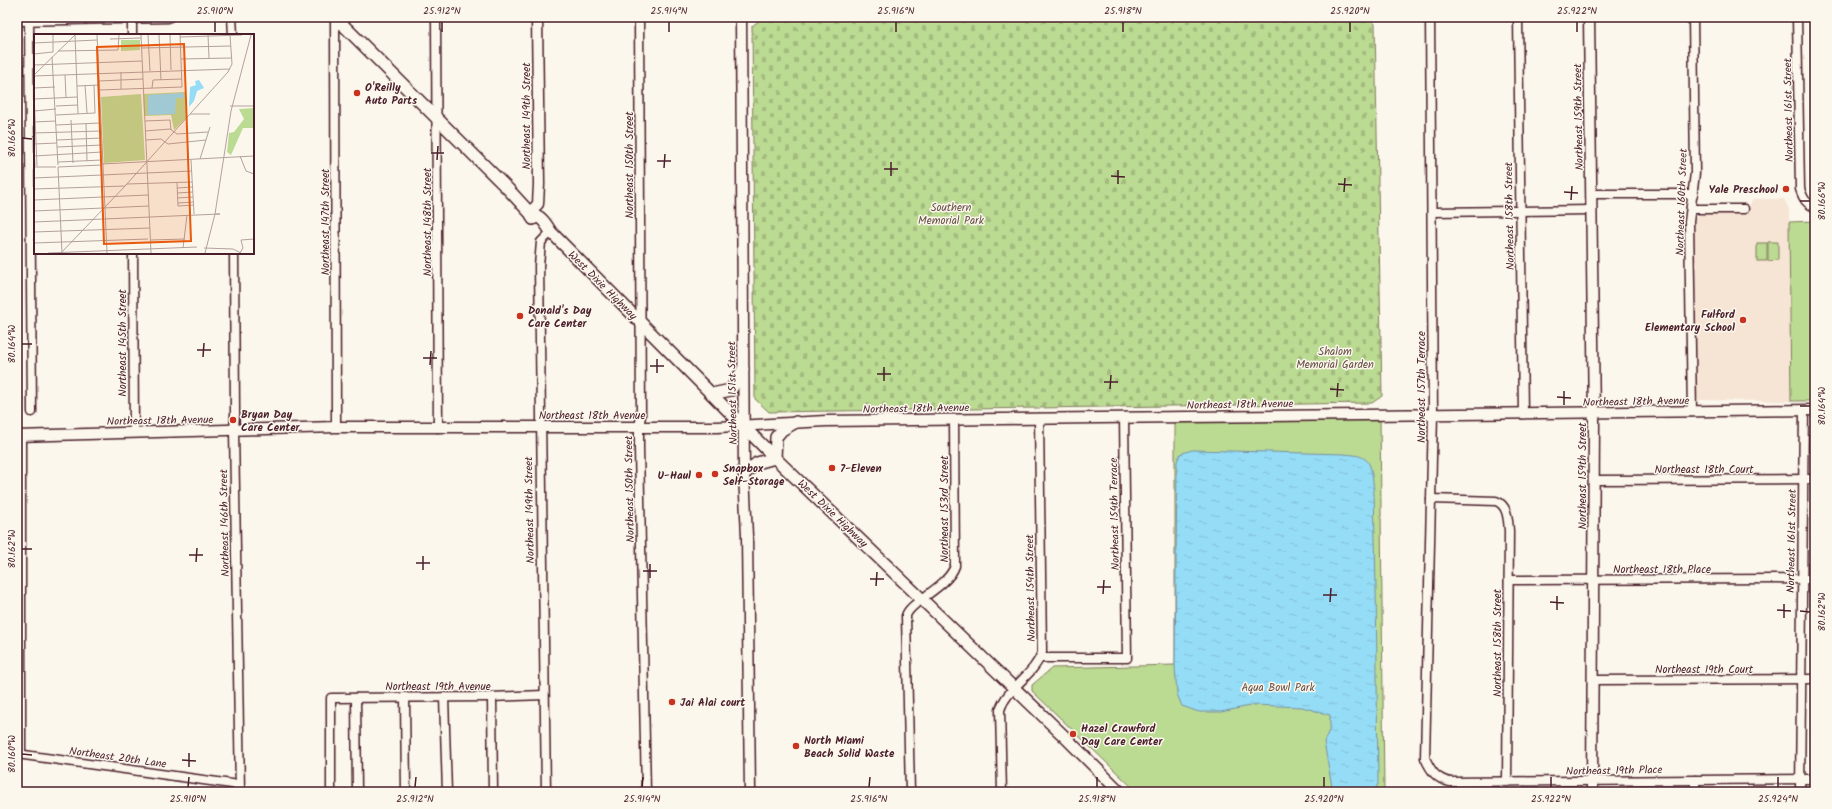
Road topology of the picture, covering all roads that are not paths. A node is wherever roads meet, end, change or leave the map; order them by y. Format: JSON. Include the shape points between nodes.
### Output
{"nodes":[{"id":1,"x":132,"y":17,"type":"edge"},
{"id":2,"x":168,"y":17,"type":"edge"},
{"id":3,"x":232,"y":17,"type":"edge"},
{"id":4,"x":335,"y":17,"type":"edge"},
{"id":5,"x":436,"y":17,"type":"edge"},
{"id":6,"x":537,"y":17,"type":"edge"},
{"id":7,"x":639,"y":17,"type":"edge"},
{"id":8,"x":741,"y":17,"type":"edge"},
{"id":9,"x":1430,"y":17,"type":"edge"},
{"id":10,"x":1518,"y":17,"type":"edge"},
{"id":11,"x":1589,"y":17,"type":"edge"},
{"id":12,"x":1693,"y":17,"type":"edge"},
{"id":13,"x":1797,"y":17,"type":"edge"},
{"id":14,"x":29,"y":18,"type":"edge"},
{"id":15,"x":17,"y":20,"type":"edge"},
{"id":16,"x":132,"y":34,"type":"edge"},
{"id":17,"x":233,"y":34,"type":"edge"},
{"id":18,"x":438,"y":119,"type":"junction"},
{"id":19,"x":1591,"y":194,"type":"junction"},
{"id":20,"x":1693,"y":194,"type":"junction"},
{"id":21,"x":1815,"y":207,"type":"edge"},
{"id":22,"x":1691,"y":209,"type":"junction"},
{"id":23,"x":1744,"y":209,"type":"dead end"},
{"id":24,"x":1520,"y":210,"type":"junction"},
{"id":25,"x":1591,"y":210,"type":"junction"},
{"id":26,"x":1432,"y":212,"type":"junction"},
{"id":27,"x":530,"y":213,"type":"junction"},
{"id":28,"x":550,"y":232,"type":"junction"},
{"id":29,"x":133,"y":254,"type":"edge"},
{"id":30,"x":234,"y":254,"type":"edge"},
{"id":31,"x":641,"y":323,"type":"junction"},
{"id":32,"x":743,"y":369,"type":"junction"},
{"id":33,"x":712,"y":394,"type":"junction"},
{"id":34,"x":1804,"y":410,"type":"junction"},
{"id":35,"x":1815,"y":410,"type":"edge"},
{"id":36,"x":32,"y":412,"type":"dead end"},
{"id":37,"x":1692,"y":412,"type":"junction"},
{"id":38,"x":1433,"y":414,"type":"junction"},
{"id":39,"x":1523,"y":414,"type":"junction"},
{"id":40,"x":1594,"y":414,"type":"junction"},
{"id":41,"x":1124,"y":417,"type":"junction"},
{"id":42,"x":1039,"y":418,"type":"junction"},
{"id":43,"x":954,"y":419,"type":"junction"},
{"id":44,"x":796,"y":422,"type":"junction"},
{"id":45,"x":639,"y":426,"type":"junction"},
{"id":46,"x":744,"y":426,"type":"junction"},
{"id":47,"x":336,"y":427,"type":"junction"},
{"id":48,"x":540,"y":427,"type":"junction"},
{"id":49,"x":438,"y":428,"type":"junction"},
{"id":50,"x":234,"y":430,"type":"junction"},
{"id":51,"x":134,"y":432,"type":"junction"},
{"id":52,"x":19,"y":436,"type":"edge"},
{"id":53,"x":775,"y":458,"type":"junction"},
{"id":54,"x":744,"y":474,"type":"junction"},
{"id":55,"x":1803,"y":479,"type":"junction"},
{"id":56,"x":1815,"y":479,"type":"edge"},
{"id":57,"x":1594,"y":480,"type":"junction"},
{"id":58,"x":1431,"y":498,"type":"junction"},
{"id":59,"x":1802,"y":579,"type":"junction"},
{"id":60,"x":1815,"y":579,"type":"edge"},
{"id":61,"x":1508,"y":580,"type":"junction"},
{"id":62,"x":1593,"y":581,"type":"junction"},
{"id":63,"x":922,"y":599,"type":"junction"},
{"id":64,"x":1040,"y":658,"type":"junction"},
{"id":65,"x":1800,"y":679,"type":"junction"},
{"id":66,"x":1815,"y":679,"type":"edge"},
{"id":67,"x":1592,"y":680,"type":"junction"},
{"id":68,"x":1014,"y":689,"type":"junction"},
{"id":69,"x":544,"y":695,"type":"junction"},
{"id":70,"x":405,"y":697,"type":"junction"},
{"id":71,"x":444,"y":697,"type":"junction"},
{"id":72,"x":492,"y":697,"type":"junction"},
{"id":73,"x":356,"y":698,"type":"junction"},
{"id":74,"x":19,"y":754,"type":"edge"},
{"id":75,"x":1425,"y":758,"type":"joint"},
{"id":76,"x":1800,"y":779,"type":"junction"},
{"id":77,"x":1815,"y":779,"type":"edge"},
{"id":78,"x":1695,"y":780,"type":"junction"},
{"id":79,"x":1592,"y":781,"type":"junction"},
{"id":80,"x":1507,"y":782,"type":"junction"},
{"id":81,"x":239,"y":788,"type":"edge"},
{"id":82,"x":331,"y":792,"type":"edge"},
{"id":83,"x":357,"y":792,"type":"edge"},
{"id":84,"x":406,"y":792,"type":"edge"},
{"id":85,"x":447,"y":792,"type":"edge"},
{"id":86,"x":494,"y":792,"type":"edge"},
{"id":87,"x":546,"y":792,"type":"edge"},
{"id":88,"x":646,"y":792,"type":"edge"},
{"id":89,"x":750,"y":792,"type":"edge"},
{"id":90,"x":910,"y":792,"type":"edge"},
{"id":91,"x":1002,"y":792,"type":"edge"},
{"id":92,"x":1120,"y":792,"type":"edge"},
{"id":93,"x":1592,"y":792,"type":"edge"},
{"id":94,"x":1695,"y":792,"type":"edge"},
{"id":95,"x":1800,"y":792,"type":"edge"}],
"edges":[{"from":1,"to":2,"type":"street"},
{"from":1,"to":14,"type":"street"},
{"from":1,"to":16,"type":"street"},
{"from":3,"to":17,"type":"street"},
{"from":4,"to":18,"type":"main road","name":"West Dixie Highway"},
{"from":4,"to":47,"type":"street","name":"Northeast 147th Street"},
{"from":5,"to":18,"type":"street","name":"Northeast 148th Street"},
{"from":6,"to":27,"type":"street","name":"Northeast 149th Street","via":[[538,204]]},
{"from":7,"to":31,"type":"street","name":"Northeast 150th Street"},
{"from":8,"to":32,"type":"street","name":"Northeast 151st Street"},
{"from":9,"to":26,"type":"street","name":"Northeast 157th Terrace"},
{"from":10,"to":24,"type":"street","name":"Northeast 158th Street"},
{"from":11,"to":19,"type":"street","name":"Northeast 159th Street"},
{"from":12,"to":20,"type":"street","name":"Northeast 160th Street"},
{"from":13,"to":21,"type":"street","name":"Northeast 161st Street","via":[[1800,189],[1805,201]]},
{"from":14,"to":15,"type":"street"},
{"from":14,"to":36,"type":"street"},
{"from":18,"to":27,"type":"main road","name":"West Dixie Highway"},
{"from":18,"to":49,"type":"street","name":"Northeast 148th Street"},
{"from":19,"to":20,"type":"street"},
{"from":19,"to":25,"type":"street","name":"Northeast 159th Street"},
{"from":20,"to":22,"type":"street","name":"Northeast 160th Street"},
{"from":22,"to":23,"type":"street"},
{"from":22,"to":37,"type":"street","name":"Northeast 160th Street"},
{"from":24,"to":25,"type":"street"},
{"from":24,"to":26,"type":"street"},
{"from":24,"to":39,"type":"street","name":"Northeast 158th Street"},
{"from":25,"to":40,"type":"street","name":"Northeast 159th Street"},
{"from":26,"to":38,"type":"street","name":"Northeast 157th Terrace"},
{"from":27,"to":28,"type":"main road","name":"West Dixie Highway","via":[[536,214]]},
{"from":28,"to":31,"type":"main road","name":"West Dixie Highway"},
{"from":28,"to":48,"type":"street","name":"Northeast 149th Street","via":[[541,242],[539,266]]},
{"from":29,"to":51,"type":"street","name":"Northeast 145th Street"},
{"from":30,"to":50,"type":"street","name":"Northeast 146th Street"},
{"from":31,"to":33,"type":"main road","name":"West Dixie Highway"},
{"from":31,"to":45,"type":"street","name":"Northeast 150th Street"},
{"from":32,"to":33,"type":"main road","via":[[730,390]]},
{"from":32,"to":46,"type":"street","name":"Northeast 151st Street"},
{"from":33,"to":46,"type":"main road","name":"West Dixie Highway"},
{"from":34,"to":35,"type":"street","name":"Northeast 18th Avenue"},
{"from":34,"to":37,"type":"street","name":"Northeast 18th Avenue"},
{"from":34,"to":55,"type":"street","name":"Northeast 161st Street"},
{"from":37,"to":40,"type":"street","name":"Northeast 18th Avenue"},
{"from":38,"to":39,"type":"street","name":"Northeast 18th Avenue"},
{"from":38,"to":41,"type":"street","name":"Northeast 18th Avenue"},
{"from":38,"to":58,"type":"street","name":"Northeast 157th Terrace"},
{"from":39,"to":40,"type":"street","name":"Northeast 18th Avenue"},
{"from":40,"to":57,"type":"street","name":"Northeast 159th Street"},
{"from":41,"to":42,"type":"street","name":"Northeast 18th Avenue"},
{"from":41,"to":64,"type":"street","name":"Northeast 154th Terrace","via":[[1127,658]]},
{"from":42,"to":43,"type":"street","name":"Northeast 18th Avenue"},
{"from":42,"to":64,"type":"street","name":"Northeast 154th Street","via":[[1042,647]]},
{"from":43,"to":44,"type":"street","name":"Northeast 18th Avenue"},
{"from":43,"to":63,"type":"street","name":"Northeast 153rd Street","via":[[955,566],[951,574]]},
{"from":44,"to":46,"type":"street","name":"Northeast 18th Avenue"},
{"from":44,"to":53,"type":"main road","via":[[776,437]]},
{"from":45,"to":46,"type":"street","name":"Northeast 18th Avenue"},
{"from":45,"to":48,"type":"street","name":"Northeast 18th Avenue"},
{"from":45,"to":88,"type":"street","name":"Northeast 150th Street"},
{"from":46,"to":53,"type":"main road","name":"West Dixie Highway"},
{"from":46,"to":54,"type":"street","name":"Northeast 151st Street"},
{"from":47,"to":49,"type":"street","name":"Northeast 18th Avenue"},
{"from":47,"to":50,"type":"street","name":"Northeast 18th Avenue"},
{"from":48,"to":49,"type":"street","name":"Northeast 18th Avenue"},
{"from":48,"to":69,"type":"street","name":"Northeast 149th Street"},
{"from":50,"to":51,"type":"street","name":"Northeast 18th Avenue"},
{"from":50,"to":81,"type":"street","name":"Northeast 146th Street"},
{"from":51,"to":52,"type":"street","name":"Northeast 18th Avenue"},
{"from":52,"to":74,"type":"street"},
{"from":53,"to":54,"type":"main road","via":[[757,463]]},
{"from":53,"to":63,"type":"main road","name":"West Dixie Highway"},
{"from":54,"to":89,"type":"street","name":"Northeast 151st Street"},
{"from":55,"to":56,"type":"street","name":"Northeast 18th Court"},
{"from":55,"to":57,"type":"street","name":"Northeast 18th Court"},
{"from":55,"to":59,"type":"street","name":"Northeast 161st Street"},
{"from":57,"to":62,"type":"street","name":"Northeast 159th Street"},
{"from":58,"to":61,"type":"street","name":"Northeast 158th Street","via":[[1496,501],[1504,506],[1509,531]]},
{"from":58,"to":75,"type":"street","name":"Northeast 157th Terrace"},
{"from":59,"to":60,"type":"street","name":"Northeast 18th Place"},
{"from":59,"to":62,"type":"street","name":"Northeast 18th Place"},
{"from":59,"to":65,"type":"street","name":"Northeast 161st Street"},
{"from":61,"to":62,"type":"street","name":"Northeast 18th Place"},
{"from":61,"to":80,"type":"street","name":"Northeast 158th Street"},
{"from":62,"to":67,"type":"street","name":"Northeast 159th Street"},
{"from":63,"to":68,"type":"main road","name":"West Dixie Highway"},
{"from":63,"to":90,"type":"street","name":"Northeast 153rd Street","via":[[907,613],[905,631]]},
{"from":64,"to":68,"type":"street"},
{"from":65,"to":66,"type":"street","name":"Northeast 19th Court"},
{"from":65,"to":67,"type":"street","name":"Northeast 19th Court"},
{"from":65,"to":76,"type":"street","name":"Northeast 161st Street"},
{"from":67,"to":79,"type":"street","name":"Northeast 159th Street"},
{"from":68,"to":91,"type":"street","via":[[1000,710]]},
{"from":68,"to":92,"type":"main road","name":"West Dixie Highway"},
{"from":69,"to":72,"type":"street","name":"Northeast 19th Avenue"},
{"from":69,"to":87,"type":"street","name":"Northeast 149th Street"},
{"from":70,"to":71,"type":"street","name":"Northeast 19th Avenue"},
{"from":70,"to":73,"type":"street","name":"Northeast 19th Avenue"},
{"from":70,"to":84,"type":"street"},
{"from":71,"to":72,"type":"street","name":"Northeast 19th Avenue"},
{"from":71,"to":85,"type":"street"},
{"from":72,"to":86,"type":"street"},
{"from":73,"to":82,"type":"street","name":"Northeast 19th Avenue","via":[[331,698]]},
{"from":73,"to":83,"type":"street"},
{"from":74,"to":81,"type":"street","name":"Northeast 20th Lane"},
{"from":75,"to":80,"type":"street","name":"Northeast 19th Place","via":[[1432,773],[1441,780]]},
{"from":76,"to":77,"type":"street","name":"Northeast 19th Place"},
{"from":76,"to":78,"type":"street","name":"Northeast 19th Place"},
{"from":76,"to":95,"type":"street","name":"Northeast 161st Street"},
{"from":78,"to":79,"type":"street","name":"Northeast 19th Place"},
{"from":78,"to":94,"type":"street"},
{"from":79,"to":80,"type":"street","name":"Northeast 19th Place"},
{"from":79,"to":93,"type":"street","name":"Northeast 159th Street"}]}
